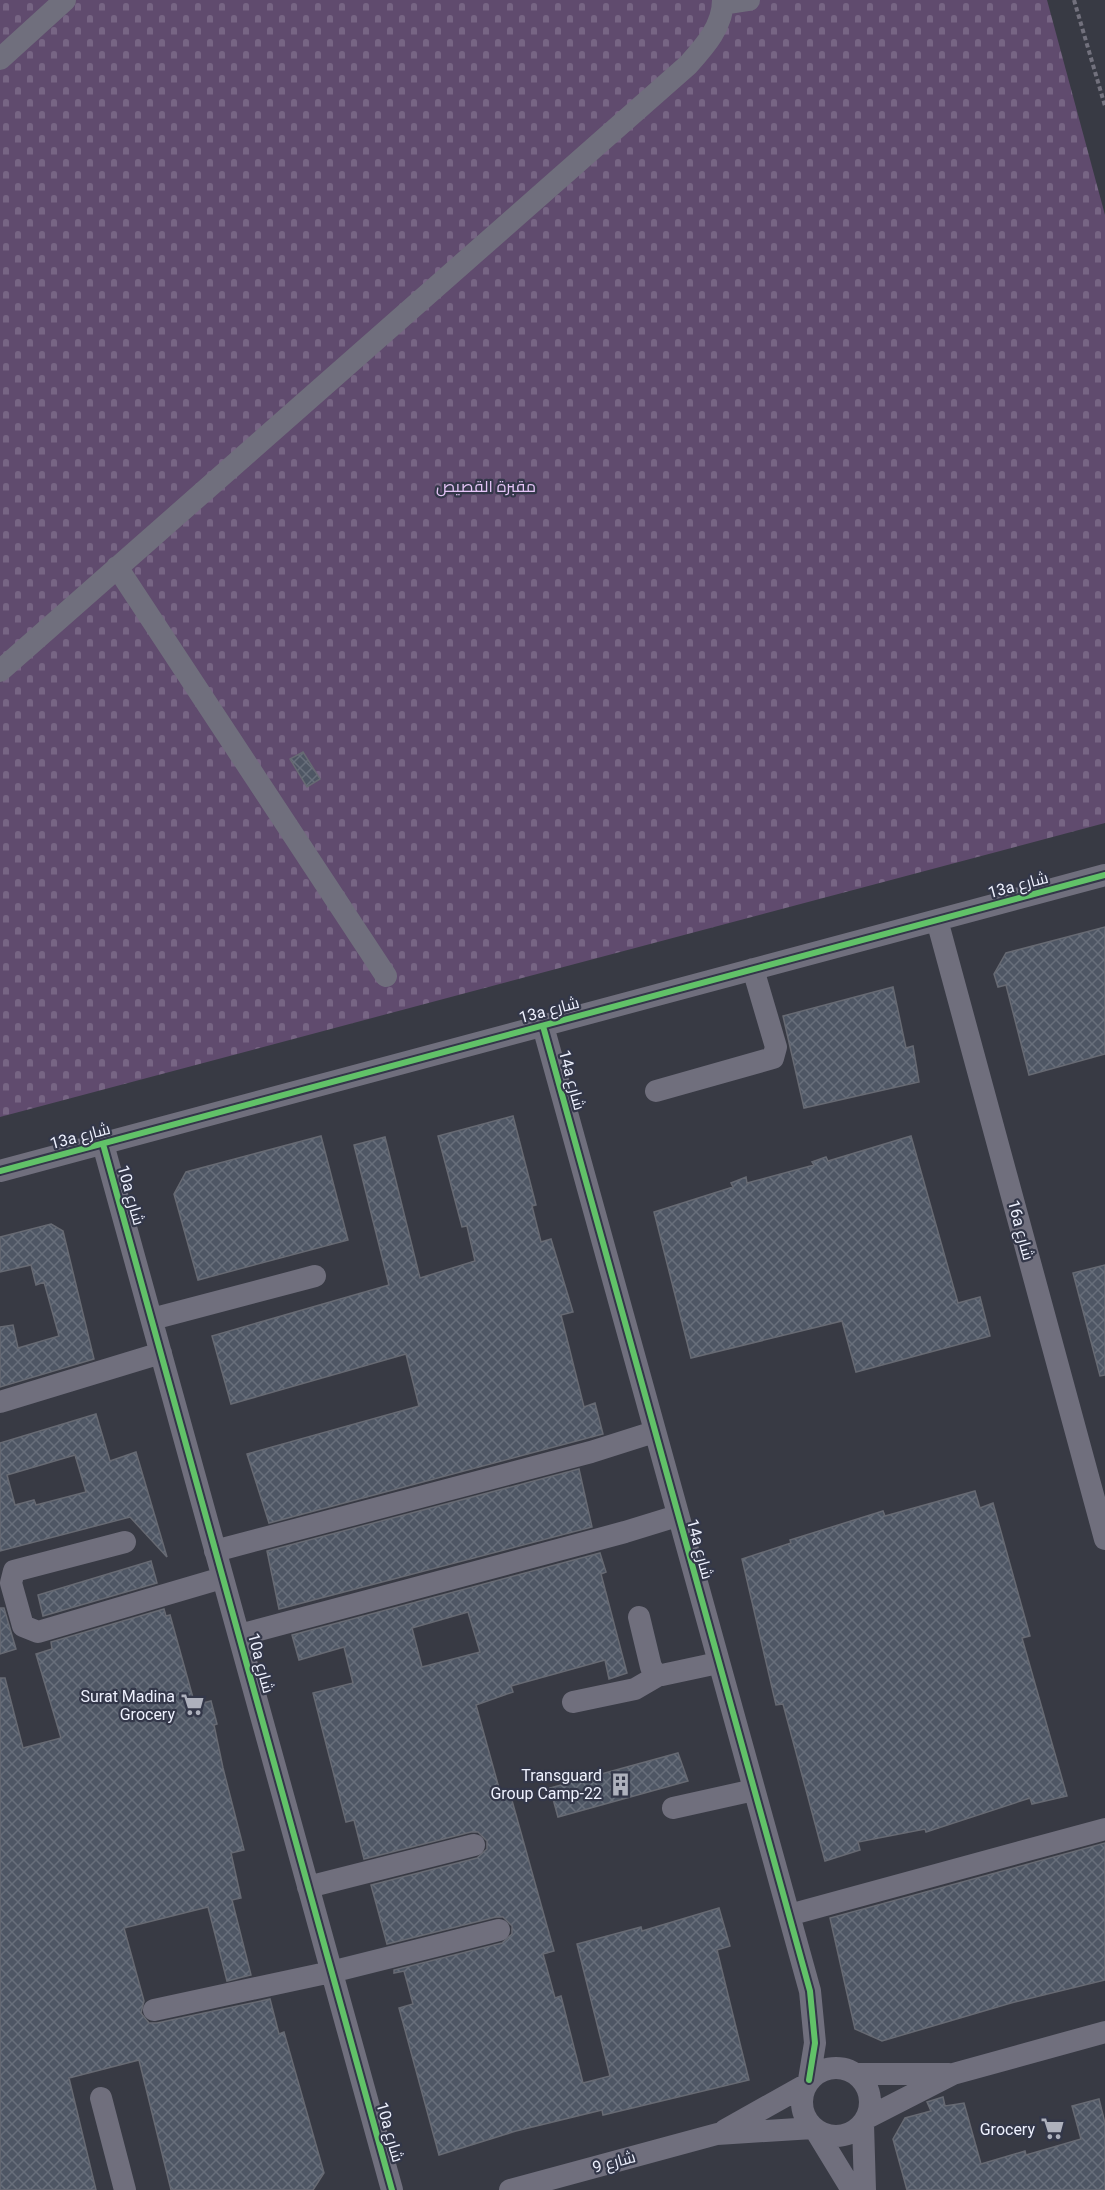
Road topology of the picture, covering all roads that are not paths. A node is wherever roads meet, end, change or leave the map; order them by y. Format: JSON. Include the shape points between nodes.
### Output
{"nodes":[{"id":1,"x":65,"y":0,"type":"edge"},
{"id":2,"x":749,"y":0,"type":"edge"},
{"id":3,"x":723,"y":2,"type":"edge"},
{"id":4,"x":0,"y":59,"type":"edge"},
{"id":5,"x":117,"y":567,"type":"junction"},
{"id":6,"x":0,"y":671,"type":"edge"},
{"id":7,"x":1105,"y":875,"type":"edge"},
{"id":8,"x":937,"y":920,"type":"junction"},
{"id":9,"x":753,"y":969,"type":"junction"},
{"id":10,"x":387,"y":976,"type":"dead end"},
{"id":11,"x":543,"y":1026,"type":"junction"},
{"id":12,"x":656,"y":1091,"type":"dead end"},
{"id":13,"x":103,"y":1144,"type":"junction"},
{"id":14,"x":0,"y":1172,"type":"edge"},
{"id":15,"x":315,"y":1276,"type":"dead end"},
{"id":16,"x":152,"y":1319,"type":"junction"},
{"id":17,"x":161,"y":1353,"type":"junction"},
{"id":18,"x":0,"y":1402,"type":"edge"},
{"id":19,"x":654,"y":1432,"type":"junction"},
{"id":20,"x":677,"y":1516,"type":"junction"},
{"id":21,"x":1105,"y":1539,"type":"edge"},
{"id":22,"x":125,"y":1542,"type":"dead end"},
{"id":23,"x":215,"y":1551,"type":"junction"},
{"id":24,"x":222,"y":1578,"type":"junction"},
{"id":25,"x":639,"y":1617,"type":"dead end"},
{"id":26,"x":240,"y":1635,"type":"junction"},
{"id":27,"x":718,"y":1663,"type":"junction"},
{"id":28,"x":659,"y":1675,"type":"junction"},
{"id":29,"x":573,"y":1702,"type":"dead end"},
{"id":30,"x":754,"y":1790,"type":"junction"},
{"id":31,"x":673,"y":1808,"type":"dead end"},
{"id":32,"x":1105,"y":1829,"type":"edge"},
{"id":33,"x":474,"y":1845,"type":"dead end"},
{"id":34,"x":308,"y":1887,"type":"junction"},
{"id":35,"x":789,"y":1915,"type":"junction"},
{"id":36,"x":499,"y":1930,"type":"dead end"},
{"id":37,"x":331,"y":1972,"type":"junction"},
{"id":38,"x":154,"y":2010,"type":"dead end"},
{"id":39,"x":1105,"y":2032,"type":"edge"},
{"id":40,"x":857,"y":2074,"type":"junction"},
{"id":41,"x":954,"y":2074,"type":"junction"},
{"id":42,"x":808,"y":2082,"type":"junction"},
{"id":43,"x":101,"y":2098,"type":"dead end"},
{"id":44,"x":865,"y":2121,"type":"junction"},
{"id":45,"x":815,"y":2129,"type":"junction"},
{"id":46,"x":717,"y":2134,"type":"junction"},
{"id":47,"x":125,"y":2190,"type":"edge"},
{"id":48,"x":393,"y":2190,"type":"edge"},
{"id":49,"x":510,"y":2190,"type":"edge"},
{"id":50,"x":852,"y":2190,"type":"edge"},
{"id":51,"x":865,"y":2190,"type":"edge"}],
"edges":[{"from":1,"to":4,"type":"street"},
{"from":2,"to":3,"type":"street"},
{"from":3,"to":5,"type":"street","via":[[723,14],[711,37],[688,65]]},
{"from":5,"to":6,"type":"street"},
{"from":5,"to":10,"type":"street"},
{"from":7,"to":8,"type":"street","name":"13a شارع"},
{"from":8,"to":9,"type":"street","name":"13a شارع"},
{"from":8,"to":21,"type":"street","name":"16a شارع"},
{"from":9,"to":11,"type":"street","name":"13a شارع"},
{"from":9,"to":12,"type":"street","via":[[776,1047],[773,1058]]},
{"from":11,"to":13,"type":"street","name":"13a شارع"},
{"from":11,"to":19,"type":"street","name":"14a شارع"},
{"from":13,"to":14,"type":"street","name":"13a شارع"},
{"from":13,"to":16,"type":"street","name":"10a شارع"},
{"from":15,"to":16,"type":"street"},
{"from":16,"to":17,"type":"street","name":"10a شارع"},
{"from":17,"to":18,"type":"street"},
{"from":17,"to":23,"type":"street","name":"10a شارع"},
{"from":19,"to":20,"type":"street","name":"14a شارع"},
{"from":19,"to":23,"type":"street"},
{"from":20,"to":26,"type":"street"},
{"from":20,"to":27,"type":"street","name":"14a شارع"},
{"from":22,"to":24,"type":"street","via":[[14,1571],[11,1583],[23,1626],[39,1632]]},
{"from":23,"to":24,"type":"street","name":"10a شارع"},
{"from":24,"to":26,"type":"street","name":"10a شارع"},
{"from":25,"to":28,"type":"street","via":[[651,1667]]},
{"from":26,"to":34,"type":"street","name":"10a شارع"},
{"from":27,"to":28,"type":"street"},
{"from":27,"to":30,"type":"street","name":"14a شارع"},
{"from":28,"to":29,"type":"street","via":[[635,1689]]},
{"from":30,"to":31,"type":"street"},
{"from":30,"to":35,"type":"street","name":"14a شارع"},
{"from":32,"to":35,"type":"street"},
{"from":33,"to":34,"type":"street"},
{"from":34,"to":37,"type":"street","name":"10a شارع"},
{"from":35,"to":42,"type":"street","name":"14a شارع","via":[[814,2008],[815,2043]]},
{"from":36,"to":37,"type":"street"},
{"from":37,"to":38,"type":"street"},
{"from":37,"to":48,"type":"street","name":"10a شارع"},
{"from":39,"to":41,"type":"street"},
{"from":40,"to":41,"type":"street"},
{"from":40,"to":42,"type":"street","via":[[845,2068],[832,2068],[819,2072]]},
{"from":40,"to":44,"type":"street","via":[[870,2098]]},
{"from":41,"to":44,"type":"street"},
{"from":42,"to":45,"type":"street","via":[[802,2103],[804,2115]]},
{"from":42,"to":46,"type":"street","name":"شارع 9"},
{"from":43,"to":47,"type":"street"},
{"from":44,"to":45,"type":"street","via":[[841,2136],[828,2136]]},
{"from":44,"to":51,"type":"street"},
{"from":45,"to":46,"type":"street","name":"شارع 9"},
{"from":45,"to":50,"type":"street"},
{"from":46,"to":49,"type":"street","name":"شارع 9"}]}
